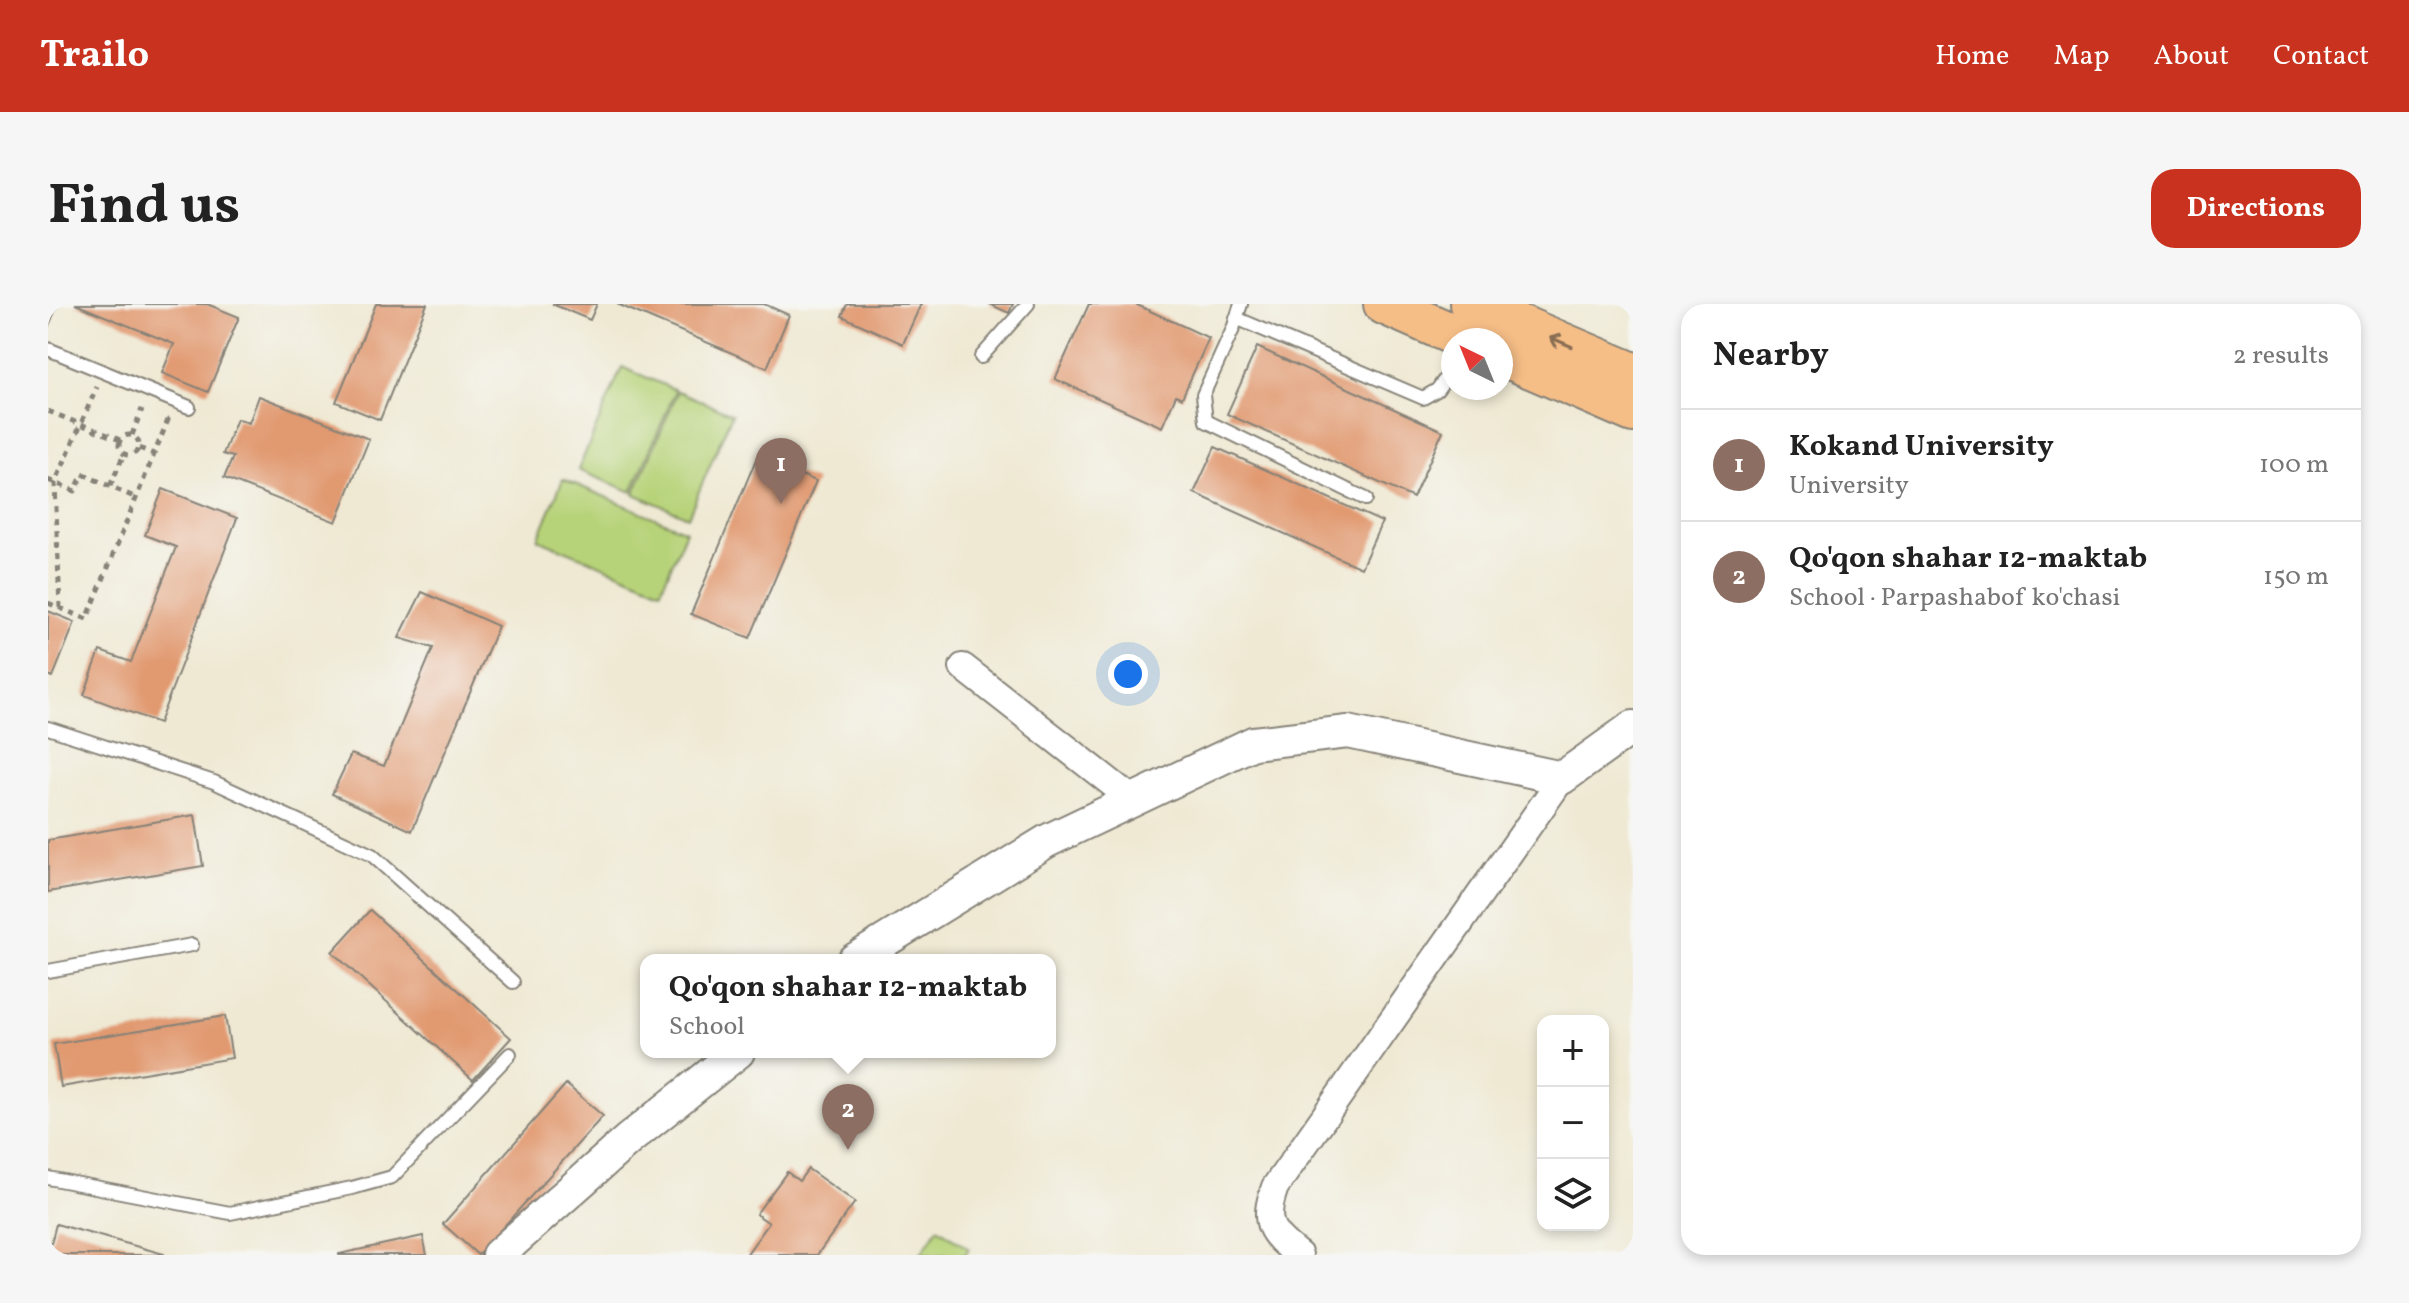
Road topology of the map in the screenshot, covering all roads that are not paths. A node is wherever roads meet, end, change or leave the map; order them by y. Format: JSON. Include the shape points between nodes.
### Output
{"nodes":[{"id":1,"x":1028,"y":304,"type":"edge"},
{"id":2,"x":1241,"y":304,"type":"edge"},
{"id":3,"x":1384,"y":304,"type":"edge"},
{"id":4,"x":1470,"y":304,"type":"edge"},
{"id":5,"x":1236,"y":318,"type":"junction"},
{"id":6,"x":1441,"y":329,"type":"edge"},
{"id":7,"x":48,"y":349,"type":"edge"},
{"id":8,"x":981,"y":357,"type":"dead end"},
{"id":9,"x":1513,"y":360,"type":"edge"},
{"id":10,"x":1633,"y":373,"type":"edge"},
{"id":11,"x":1441,"y":384,"type":"edge"},
{"id":12,"x":189,"y":407,"type":"dead end"},
{"id":13,"x":1633,"y":412,"type":"edge"},
{"id":14,"x":1366,"y":499,"type":"dead end"},
{"id":15,"x":963,"y":667,"type":"dead end"},
{"id":16,"x":1633,"y":727,"type":"edge"},
{"id":17,"x":48,"y":728,"type":"edge"},
{"id":18,"x":1562,"y":778,"type":"junction"},
{"id":19,"x":1133,"y":800,"type":"junction"},
{"id":20,"x":192,"y":945,"type":"dead end"},
{"id":21,"x":864,"y":954,"type":"edge"},
{"id":22,"x":48,"y":971,"type":"edge"},
{"id":23,"x":513,"y":982,"type":"dead end"},
{"id":24,"x":510,"y":1054,"type":"dead end"},
{"id":25,"x":730,"y":1058,"type":"edge"},
{"id":26,"x":48,"y":1178,"type":"edge"},
{"id":27,"x":498,"y":1255,"type":"edge"},
{"id":28,"x":1299,"y":1255,"type":"edge"}],
"edges":[{"from":1,"to":8,"type":"lane"},
{"from":2,"to":5,"type":"lane"},
{"from":3,"to":6,"type":"main road"},
{"from":10,"to":4,"type":"main road","one_way":true},
{"from":5,"to":11,"type":"lane","via":[[1423,398]]},
{"from":5,"to":14,"type":"lane","via":[[1203,395],[1206,421]]},
{"from":7,"to":12,"type":"lane"},
{"from":9,"to":13,"type":"main road"},
{"from":15,"to":19,"type":"street"},
{"from":16,"to":18,"type":"street"},
{"from":17,"to":23,"type":"lane","via":[[214,782],[372,855]]},
{"from":18,"to":19,"type":"street","via":[[1348,732],[1253,743]]},
{"from":18,"to":28,"type":"street","via":[[1275,1187],[1268,1208],[1270,1225]]},
{"from":19,"to":21,"type":"street","via":[[1047,841]]},
{"from":20,"to":22,"type":"lane"},
{"from":24,"to":26,"type":"lane","via":[[392,1177],[379,1181],[230,1213]]},
{"from":25,"to":27,"type":"street"}]}
